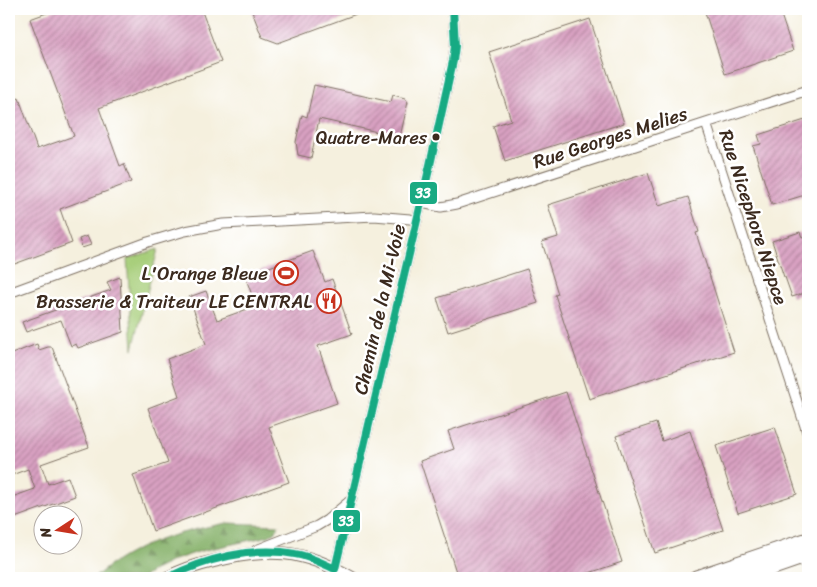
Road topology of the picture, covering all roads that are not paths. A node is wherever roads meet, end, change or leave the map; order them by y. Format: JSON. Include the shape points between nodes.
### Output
{"nodes":[{"id":1,"x":453,"y":9,"type":"edge"},
{"id":2,"x":808,"y":90,"type":"edge"},
{"id":3,"x":706,"y":123,"type":"junction"},
{"id":4,"x":421,"y":203,"type":"junction"},
{"id":5,"x":417,"y":221,"type":"junction"},
{"id":6,"x":9,"y":293,"type":"edge"},
{"id":7,"x":808,"y":436,"type":"edge"},
{"id":8,"x":352,"y":499,"type":"junction"},
{"id":9,"x":808,"y":540,"type":"edge"},
{"id":10,"x":250,"y":553,"type":"junction"},
{"id":11,"x":808,"y":555,"type":"edge"},
{"id":12,"x":335,"y":568,"type":"junction"},
{"id":13,"x":166,"y":578,"type":"edge"},
{"id":14,"x":352,"y":578,"type":"edge"},
{"id":15,"x":696,"y":578,"type":"edge"},
{"id":16,"x":742,"y":578,"type":"edge"}],
"edges":[{"from":1,"to":4,"type":"street","name":"Chemin de la Mi-Voie","via":[[453,61]]},
{"from":2,"to":3,"type":"street","name":"Rue Georges Melies"},
{"from":3,"to":4,"type":"street","name":"Rue Georges Melies","via":[[457,204],[441,207]]},
{"from":3,"to":7,"type":"street","name":"Rue Nicephore Niepce"},
{"from":4,"to":5,"type":"street","name":"Chemin de la Mi-Voie"},
{"from":5,"to":6,"type":"street","via":[[374,216],[223,224],[148,242]]},
{"from":5,"to":8,"type":"street","name":"Chemin de la Mi-Voie"},
{"from":8,"to":10,"type":"street","via":[[317,526]]},
{"from":8,"to":12,"type":"street","name":"Chemin de la Mi-Voie"},
{"from":9,"to":15,"type":"main road"},
{"from":10,"to":12,"type":"main road","via":[[296,554]]},
{"from":10,"to":13,"type":"main road","via":[[194,566]]},
{"from":11,"to":16,"type":"main road"},
{"from":12,"to":14,"type":"main road"}]}
